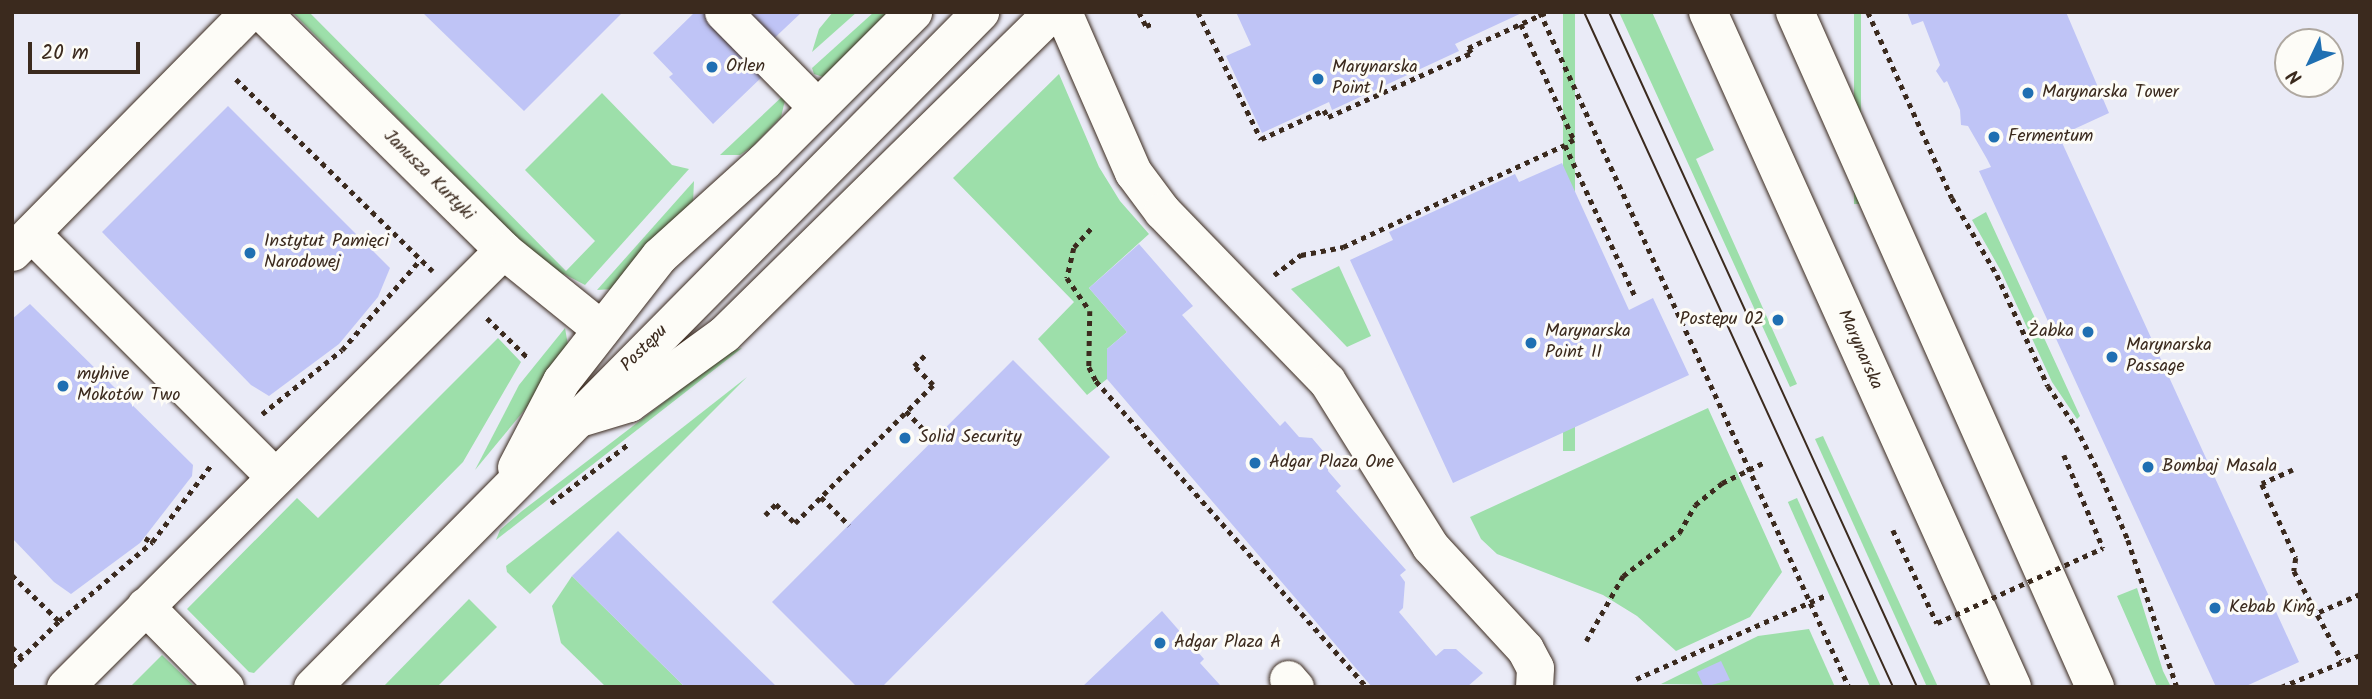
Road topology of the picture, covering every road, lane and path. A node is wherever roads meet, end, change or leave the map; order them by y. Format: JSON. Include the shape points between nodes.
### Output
{"nodes":[{"id":1,"x":248,"y":12,"type":"edge"},
{"id":2,"x":262,"y":12,"type":"edge"},
{"id":3,"x":723,"y":12,"type":"edge"},
{"id":4,"x":913,"y":12,"type":"edge"},
{"id":5,"x":980,"y":12,"type":"edge"},
{"id":6,"x":1052,"y":12,"type":"edge"},
{"id":7,"x":1063,"y":12,"type":"edge"},
{"id":8,"x":1139,"y":12,"type":"edge"},
{"id":9,"x":1198,"y":12,"type":"edge"},
{"id":10,"x":1547,"y":12,"type":"edge"},
{"id":11,"x":1708,"y":12,"type":"edge"},
{"id":12,"x":1795,"y":12,"type":"edge"},
{"id":13,"x":1868,"y":12,"type":"edge"},
{"id":14,"x":1541,"y":14,"type":"edge"},
{"id":15,"x":1154,"y":23,"type":"dead end"},
{"id":16,"x":1521,"y":24,"type":"junction"},
{"id":17,"x":228,"y":70,"type":"dead end"},
{"id":18,"x":817,"y":107,"type":"junction"},
{"id":19,"x":1565,"y":145,"type":"junction"},
{"id":20,"x":1091,"y":229,"type":"dead end"},
{"id":21,"x":22,"y":242,"type":"edge"},
{"id":22,"x":503,"y":250,"type":"junction"},
{"id":23,"x":1271,"y":277,"type":"dead end"},
{"id":24,"x":460,"y":292,"type":"junction"},
{"id":25,"x":1636,"y":298,"type":"dead end"},
{"id":26,"x":601,"y":330,"type":"junction"},
{"id":27,"x":926,"y":354,"type":"dead end"},
{"id":28,"x":531,"y":361,"type":"dead end"},
{"id":29,"x":906,"y":411,"type":"junction"},
{"id":30,"x":576,"y":419,"type":"junction"},
{"id":31,"x":934,"y":440,"type":"dead end"},
{"id":32,"x":630,"y":443,"type":"dead end"},
{"id":33,"x":2064,"y":455,"type":"dead end"},
{"id":34,"x":1763,"y":463,"type":"dead end"},
{"id":35,"x":1749,"y":468,"type":"junction"},
{"id":36,"x":2293,"y":470,"type":"dead end"},
{"id":37,"x":275,"y":477,"type":"junction"},
{"id":38,"x":505,"y":492,"type":"junction"},
{"id":39,"x":821,"y":498,"type":"junction"},
{"id":40,"x":543,"y":509,"type":"dead end"},
{"id":41,"x":765,"y":515,"type":"dead end"},
{"id":42,"x":849,"y":525,"type":"dead end"},
{"id":43,"x":1893,"y":530,"type":"dead end"},
{"id":44,"x":145,"y":538,"type":"dead end"},
{"id":45,"x":152,"y":542,"type":"dead end"},
{"id":46,"x":2360,"y":594,"type":"edge"},
{"id":47,"x":1824,"y":596,"type":"dead end"},
{"id":48,"x":1810,"y":603,"type":"junction"},
{"id":49,"x":145,"y":606,"type":"junction"},
{"id":50,"x":2319,"y":612,"type":"junction"},
{"id":51,"x":59,"y":621,"type":"dead end"},
{"id":52,"x":1586,"y":641,"type":"dead end"},
{"id":53,"x":12,"y":647,"type":"edge"},
{"id":54,"x":2078,"y":648,"type":"junction"},
{"id":55,"x":2360,"y":655,"type":"edge"},
{"id":56,"x":22,"y":657,"type":"junction"},
{"id":57,"x":2342,"y":660,"type":"junction"},
{"id":58,"x":12,"y":667,"type":"edge"},
{"id":59,"x":1636,"y":679,"type":"dead end"},
{"id":60,"x":65,"y":687,"type":"edge"},
{"id":61,"x":225,"y":687,"type":"edge"},
{"id":62,"x":312,"y":687,"type":"edge"},
{"id":63,"x":1367,"y":687,"type":"edge"},
{"id":64,"x":1534,"y":687,"type":"edge"},
{"id":65,"x":1849,"y":687,"type":"edge"},
{"id":66,"x":2012,"y":687,"type":"edge"},
{"id":67,"x":2095,"y":687,"type":"edge"},
{"id":68,"x":2113,"y":687,"type":"edge"},
{"id":69,"x":2177,"y":687,"type":"edge"},
{"id":70,"x":2281,"y":687,"type":"edge"}],
"edges":[{"from":1,"to":21,"type":"street"},
{"from":2,"to":22,"type":"street","name":"Janusza Kurtyki"},
{"from":3,"to":18,"type":"street"},
{"from":4,"to":18,"type":"street"},
{"from":5,"to":30,"type":"street","name":"Postępu"},
{"from":6,"to":30,"type":"street","via":[[724,334],[629,403]]},
{"from":7,"to":64,"type":"street","via":[[1133,172],[1161,211],[1327,381],[1430,546],[1525,649],[1535,668]]},
{"from":8,"to":15,"type":"path","via":[[1146,26]]},
{"from":9,"to":16,"type":"path","via":[[1261,139],[1324,110],[1328,117],[1471,53],[1468,48]]},
{"from":10,"to":14,"type":"path"},
{"from":11,"to":66,"type":"main road","name":"Marynarska"},
{"from":12,"to":54,"type":"main road"},
{"from":13,"to":69,"type":"path","via":[[1952,198],[1997,275],[2048,386],[2102,478],[2128,540]]},
{"from":14,"to":16,"type":"path"},
{"from":14,"to":35,"type":"path"},
{"from":16,"to":19,"type":"path","via":[[1574,140]]},
{"from":17,"to":24,"type":"path","via":[[425,264]]},
{"from":18,"to":26,"type":"street","via":[[659,256]]},
{"from":19,"to":23,"type":"path","via":[[1343,247],[1301,255]]},
{"from":19,"to":25,"type":"path"},
{"from":20,"to":63,"type":"path","via":[[1074,248],[1067,278],[1090,311],[1089,368],[1096,381]]},
{"from":21,"to":37,"type":"street"},
{"from":22,"to":24,"type":"street"},
{"from":22,"to":26,"type":"street","name":"Janusza Kurtyki"},
{"from":24,"to":28,"type":"path"},
{"from":24,"to":37,"type":"street"},
{"from":26,"to":38,"type":"street","via":[[542,413]]},
{"from":27,"to":29,"type":"path","via":[[914,366],[933,385]]},
{"from":29,"to":31,"type":"path"},
{"from":29,"to":39,"type":"path"},
{"from":30,"to":38,"type":"street","name":"Postępu"},
{"from":32,"to":40,"type":"path"},
{"from":33,"to":43,"type":"path","bridge":true,"via":[[2104,548],[1937,623]]},
{"from":34,"to":35,"type":"path"},
{"from":35,"to":48,"type":"path"},
{"from":35,"to":52,"type":"path","via":[[1695,505],[1679,533],[1623,576]]},
{"from":36,"to":50,"type":"path","via":[[2262,484],[2296,558],[2294,571],[2312,608]]},
{"from":37,"to":49,"type":"street"},
{"from":38,"to":62,"type":"street","name":"Postępu"},
{"from":39,"to":41,"type":"path","via":[[795,523],[776,504]]},
{"from":39,"to":42,"type":"path"},
{"from":44,"to":45,"type":"path"},
{"from":46,"to":50,"type":"path"},
{"from":47,"to":48,"type":"path"},
{"from":48,"to":59,"type":"path"},
{"from":48,"to":65,"type":"path"},
{"from":49,"to":60,"type":"street"},
{"from":49,"to":61,"type":"street"},
{"from":50,"to":57,"type":"path"},
{"from":51,"to":56,"type":"path"},
{"from":53,"to":56,"type":"path"},
{"from":54,"to":67,"type":"main road"},
{"from":54,"to":68,"type":"street"},
{"from":55,"to":57,"type":"path"},
{"from":56,"to":58,"type":"path"},
{"from":57,"to":70,"type":"path"}]}
